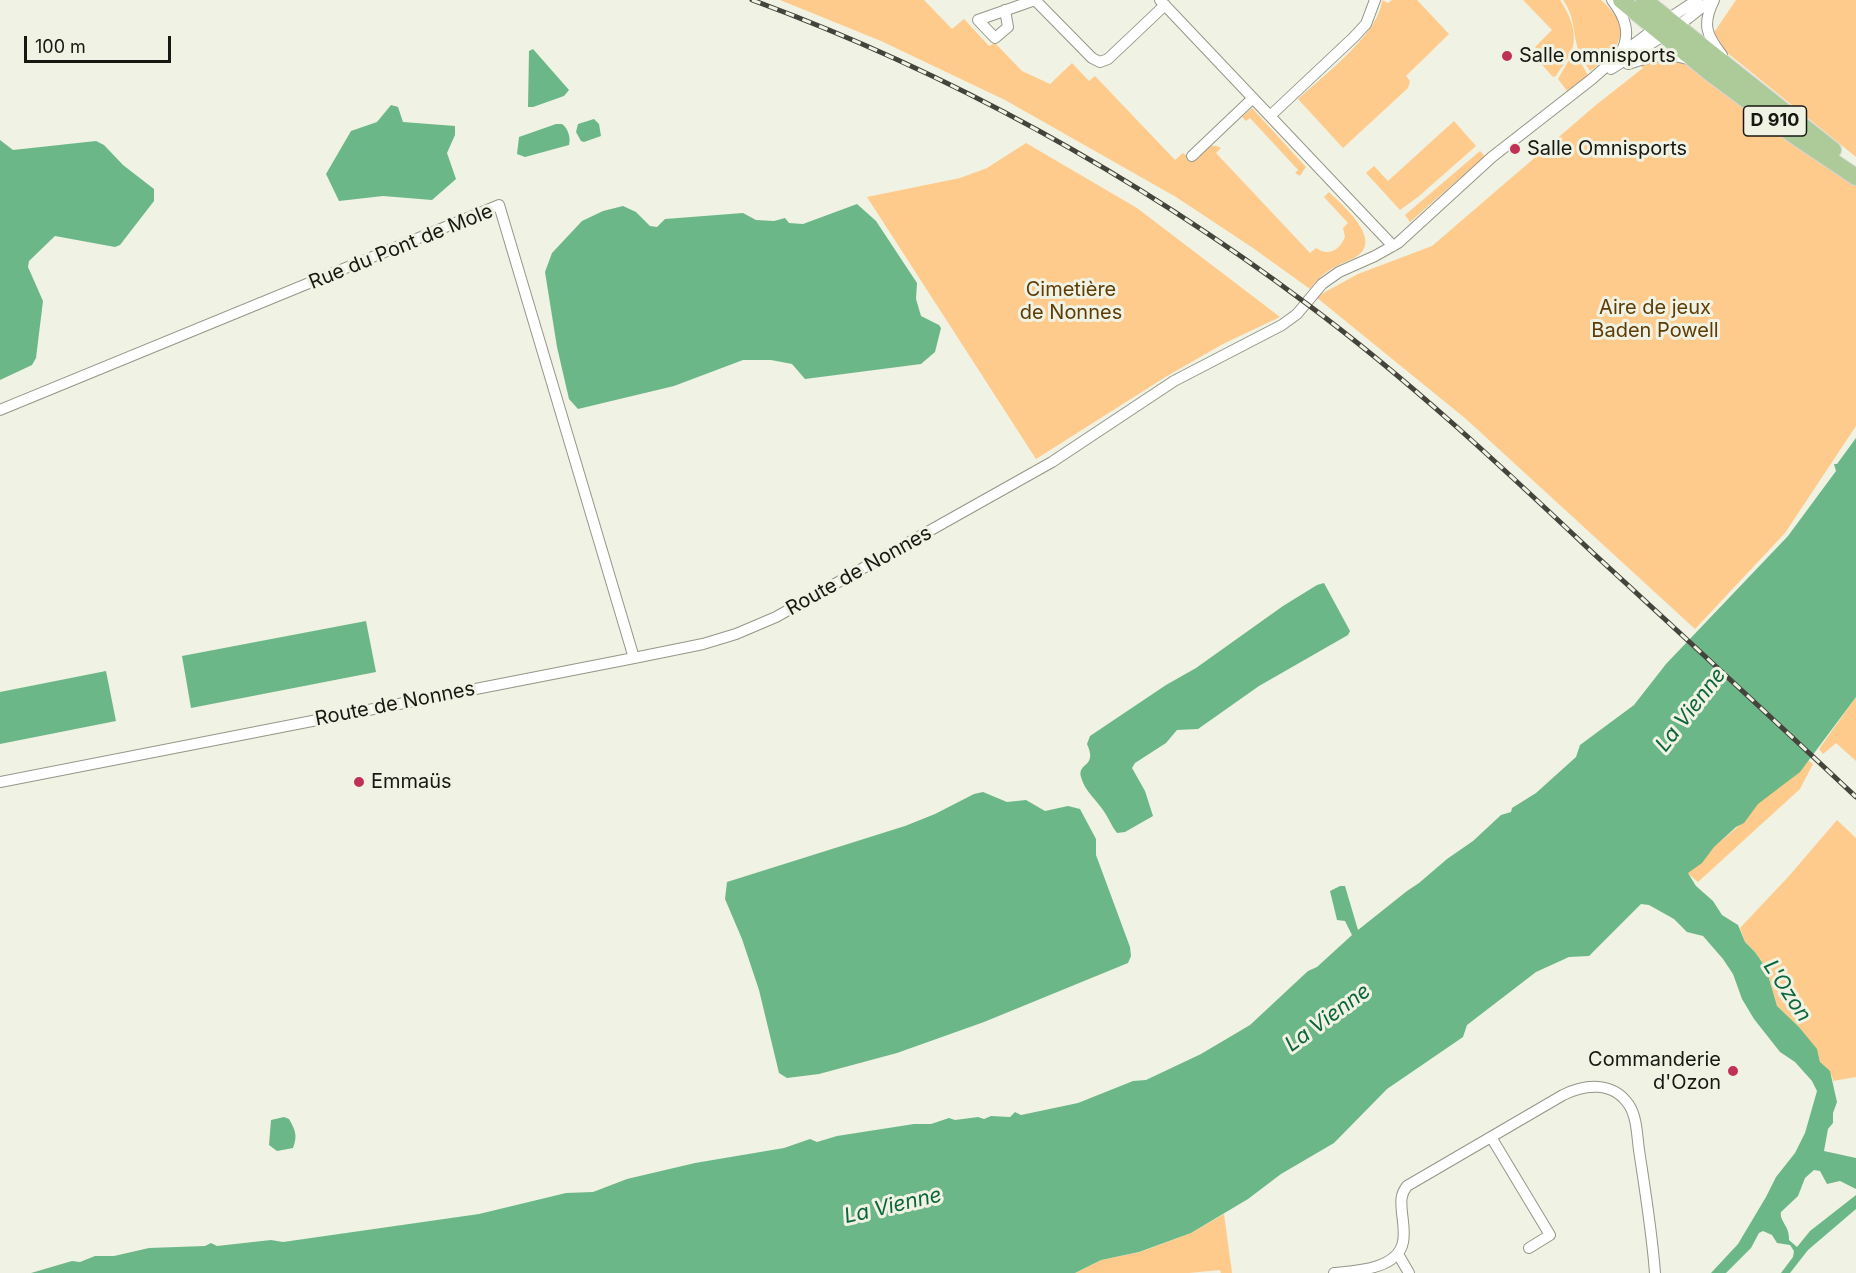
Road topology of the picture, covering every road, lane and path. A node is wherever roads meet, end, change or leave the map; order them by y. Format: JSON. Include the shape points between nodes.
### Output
{"nodes":[{"id":1,"x":1375,"y":0,"type":"edge"},
{"id":2,"x":1612,"y":0,"type":"edge"},
{"id":3,"x":1621,"y":0,"type":"edge"},
{"id":4,"x":1644,"y":0,"type":"edge"},
{"id":5,"x":1697,"y":0,"type":"edge"},
{"id":6,"x":1713,"y":0,"type":"edge"},
{"id":7,"x":1162,"y":3,"type":"edge"},
{"id":8,"x":1005,"y":10,"type":"dead end"},
{"id":9,"x":1666,"y":27,"type":"junction"},
{"id":10,"x":1618,"y":56,"type":"junction"},
{"id":11,"x":1697,"y":62,"type":"junction"},
{"id":12,"x":1613,"y":68,"type":"junction"},
{"id":13,"x":1737,"y":75,"type":"junction"},
{"id":14,"x":1592,"y":79,"type":"junction"},
{"id":15,"x":1253,"y":98,"type":"junction"},
{"id":16,"x":1270,"y":116,"type":"junction"},
{"id":17,"x":1192,"y":156,"type":"dead end"},
{"id":18,"x":1856,"y":171,"type":"edge"},
{"id":19,"x":1856,"y":177,"type":"edge"},
{"id":20,"x":1393,"y":246,"type":"junction"},
{"id":21,"x":0,"y":410,"type":"edge"},
{"id":22,"x":634,"y":658,"type":"junction"},
{"id":23,"x":0,"y":782,"type":"edge"},
{"id":24,"x":1491,"y":1137,"type":"junction"},
{"id":25,"x":1529,"y":1248,"type":"dead end"},
{"id":26,"x":1398,"y":1254,"type":"junction"},
{"id":27,"x":1334,"y":1273,"type":"edge"},
{"id":28,"x":1409,"y":1273,"type":"edge"},
{"id":29,"x":1655,"y":1273,"type":"edge"}],
"edges":[{"from":1,"to":16,"type":"street","via":[[1366,24],[1354,38]]},
{"from":2,"to":10,"type":"street","via":[[1623,17],[1626,32]]},
{"from":3,"to":9,"type":"main road","number":"D 910"},
{"from":4,"to":9,"type":"main road","number":"D 910"},
{"from":5,"to":9,"type":"street"},
{"from":6,"to":9,"type":"street"},
{"from":6,"to":13,"type":"street","via":[[1708,12],[1708,35]]},
{"from":7,"to":8,"type":"street","via":[[1108,59],[1100,62],[1036,1]]},
{"from":7,"to":15,"type":"street"},
{"from":9,"to":10,"type":"street","name":"Route de Nonnes"},
{"from":9,"to":11,"type":"main road","number":"D 910"},
{"from":9,"to":12,"type":"street","name":"Route de Nonnes"},
{"from":9,"to":13,"type":"main road","number":"D 910"},
{"from":10,"to":14,"type":"street","name":"Route de Nonnes"},
{"from":11,"to":12,"type":"street","name":"Route de Nonnes","via":[[1660,55]]},
{"from":11,"to":19,"type":"main road","number":"D 910"},
{"from":12,"to":14,"type":"street","name":"Route de Nonnes"},
{"from":13,"to":18,"type":"main road","number":"D 910"},
{"from":14,"to":20,"type":"street","name":"Route de Nonnes","via":[[1479,168]]},
{"from":15,"to":16,"type":"street"},
{"from":15,"to":17,"type":"street"},
{"from":16,"to":20,"type":"street"},
{"from":20,"to":22,"type":"street","name":"Route de Nonnes","via":[[1330,278],[1282,325],[1174,381],[1052,462],[776,617],[736,634]]},
{"from":21,"to":22,"type":"street","name":"Rue du Pont de Mole","via":[[499,205]]},
{"from":22,"to":23,"type":"street","name":"Route de Nonnes"},
{"from":24,"to":25,"type":"street","via":[[1550,1235]]},
{"from":24,"to":26,"type":"street","via":[[1407,1186],[1401,1200],[1404,1230]]},
{"from":24,"to":29,"type":"street","via":[[1577,1088],[1605,1088],[1622,1097],[1633,1113]]},
{"from":26,"to":27,"type":"street","via":[[1369,1268]]},
{"from":26,"to":28,"type":"street"}]}
